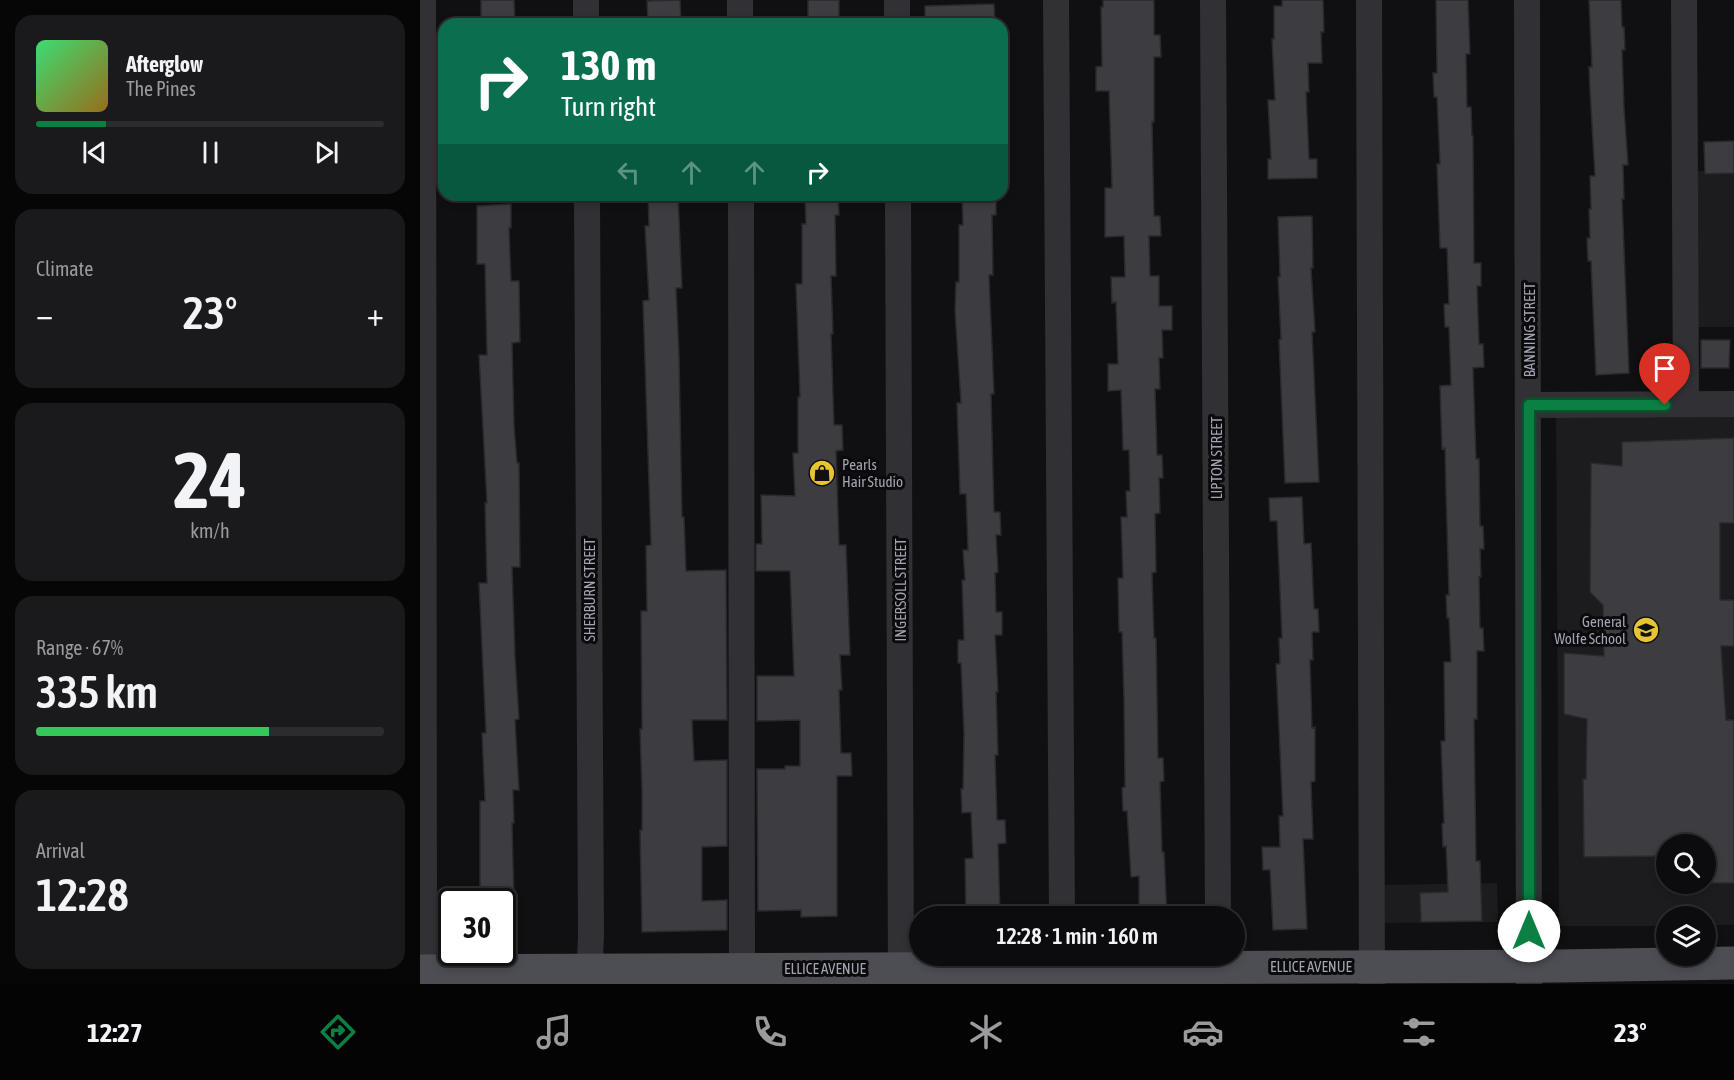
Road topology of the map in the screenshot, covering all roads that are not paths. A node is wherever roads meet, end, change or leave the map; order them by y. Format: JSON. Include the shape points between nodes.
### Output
{"nodes":[{"id":1,"x":423,"y":0,"type":"edge"},
{"id":2,"x":586,"y":0,"type":"edge"},
{"id":3,"x":740,"y":0,"type":"edge"},
{"id":4,"x":897,"y":0,"type":"edge"},
{"id":5,"x":1056,"y":0,"type":"edge"},
{"id":6,"x":1213,"y":0,"type":"edge"},
{"id":7,"x":1369,"y":0,"type":"edge"},
{"id":8,"x":1527,"y":0,"type":"edge"},
{"id":9,"x":1684,"y":0,"type":"edge"},
{"id":10,"x":586,"y":18,"type":"edge"},
{"id":11,"x":740,"y":18,"type":"edge"},
{"id":12,"x":897,"y":18,"type":"edge"},
{"id":13,"x":587,"y":201,"type":"edge"},
{"id":14,"x":741,"y":201,"type":"edge"},
{"id":15,"x":898,"y":201,"type":"edge"},
{"id":16,"x":1686,"y":404,"type":"junction"},
{"id":17,"x":1734,"y":404,"type":"edge"},
{"id":18,"x":1529,"y":405,"type":"junction"},
{"id":19,"x":1062,"y":906,"type":"edge"},
{"id":20,"x":1218,"y":906,"type":"edge"},
{"id":21,"x":1734,"y":963,"type":"edge"},
{"id":22,"x":1058,"y":969,"type":"edge"},
{"id":23,"x":1216,"y":969,"type":"edge"},
{"id":24,"x":420,"y":971,"type":"edge"},
{"id":25,"x":1685,"y":974,"type":"edge"},
{"id":26,"x":1372,"y":975,"type":"edge"},
{"id":27,"x":1529,"y":975,"type":"edge"},
{"id":28,"x":742,"y":976,"type":"edge"},
{"id":29,"x":901,"y":976,"type":"edge"},
{"id":30,"x":589,"y":977,"type":"edge"},
{"id":31,"x":420,"y":984,"type":"edge"}],
"edges":[{"from":1,"to":24,"type":"street","via":[[424,938]]},
{"from":2,"to":10,"type":"street"},
{"from":3,"to":11,"type":"street"},
{"from":4,"to":12,"type":"street"},
{"from":5,"to":19,"type":"street"},
{"from":6,"to":20,"type":"street","name":"LIPTON STREET"},
{"from":7,"to":26,"type":"street"},
{"from":8,"to":18,"type":"street","name":"BANNING STREET"},
{"from":9,"to":16,"type":"street"},
{"from":13,"to":30,"type":"street","name":"SHERBURN STREET"},
{"from":14,"to":28,"type":"street"},
{"from":15,"to":29,"type":"street","name":"INGERSOLL STREET"},
{"from":16,"to":17,"type":"street"},
{"from":16,"to":18,"type":"street"},
{"from":18,"to":27,"type":"street","name":"BANNING STREET"},
{"from":21,"to":25,"type":"main road","name":"ELLICE AVENUE"},
{"from":22,"to":23,"type":"main road","name":"ELLICE AVENUE"},
{"from":22,"to":29,"type":"main road","name":"ELLICE AVENUE"},
{"from":23,"to":26,"type":"main road","name":"ELLICE AVENUE"},
{"from":24,"to":30,"type":"main road","name":"ELLICE AVENUE"},
{"from":24,"to":31,"type":"street"},
{"from":25,"to":27,"type":"main road","name":"ELLICE AVENUE"},
{"from":26,"to":27,"type":"main road","name":"ELLICE AVENUE"},
{"from":28,"to":29,"type":"main road","name":"ELLICE AVENUE"},
{"from":28,"to":30,"type":"main road","name":"ELLICE AVENUE"}]}
